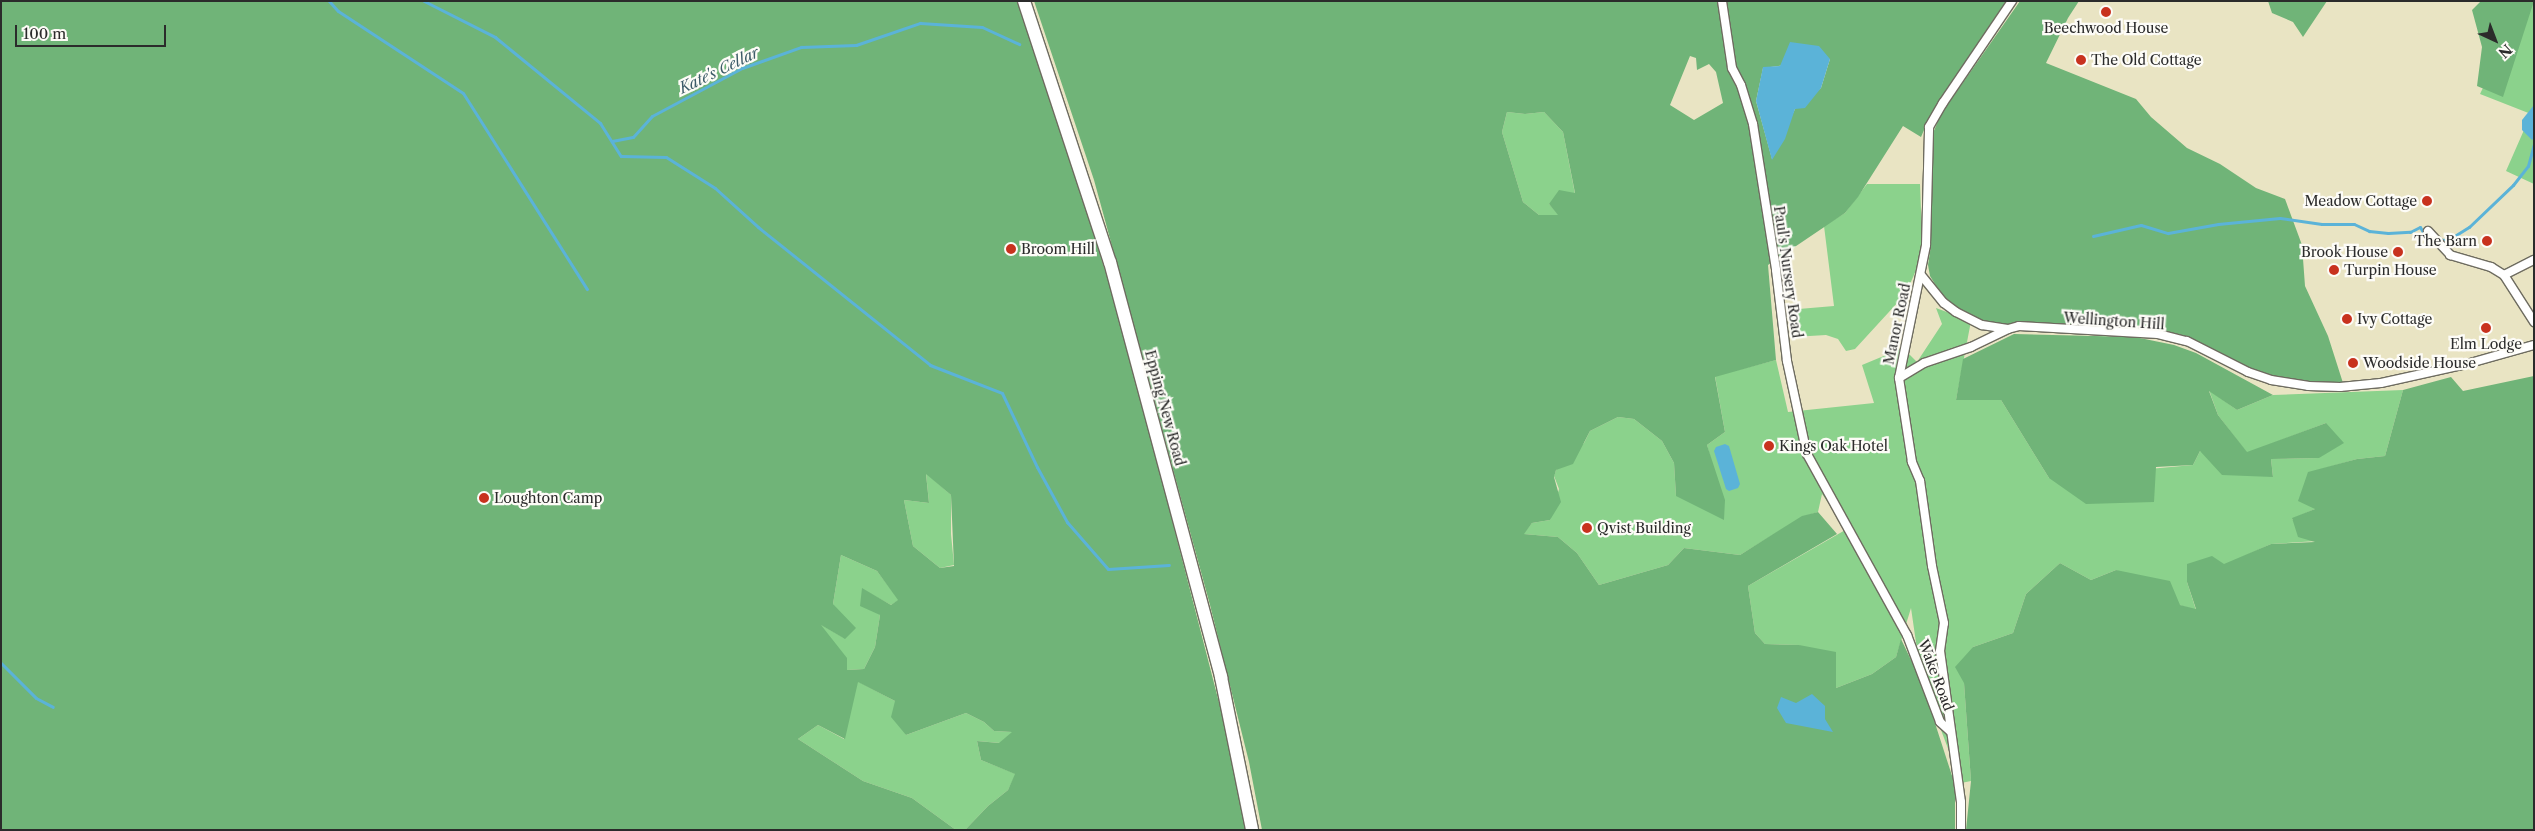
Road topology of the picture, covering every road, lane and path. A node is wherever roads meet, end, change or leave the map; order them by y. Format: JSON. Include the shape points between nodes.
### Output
{"nodes":[{"id":1,"x":1024,"y":1,"type":"edge"},
{"id":2,"x":1722,"y":1,"type":"edge"},
{"id":3,"x":2012,"y":1,"type":"edge"},
{"id":4,"x":2428,"y":231,"type":"dead end"},
{"id":5,"x":2534,"y":260,"type":"edge"},
{"id":6,"x":1920,"y":275,"type":"junction"},
{"id":7,"x":2504,"y":275,"type":"junction"},
{"id":8,"x":2534,"y":322,"type":"edge"},
{"id":9,"x":2008,"y":329,"type":"junction"},
{"id":10,"x":2534,"y":345,"type":"edge"},
{"id":11,"x":1898,"y":378,"type":"junction"},
{"id":12,"x":1853,"y":538,"type":"joint"},
{"id":13,"x":1950,"y":731,"type":"junction"},
{"id":14,"x":1252,"y":830,"type":"edge"},
{"id":15,"x":1961,"y":830,"type":"edge"}],
"edges":[{"from":1,"to":14,"type":"main road","name":"Epping New Road","via":[[1110,262],[1221,677]]},
{"from":2,"to":12,"type":"street","name":"Paul's Nursery Road","via":[[1732,68],[1742,85],[1753,124],[1787,360],[1800,424],[1808,454]]},
{"from":3,"to":6,"type":"street","name":"Manor Road","via":[[1929,128],[1926,246]]},
{"from":4,"to":7,"type":"street","via":[[2450,255]]},
{"from":5,"to":7,"type":"street"},
{"from":6,"to":9,"type":"street","name":"Wellington Hill","via":[[1956,312],[1982,325]]},
{"from":6,"to":11,"type":"street","name":"Manor Road"},
{"from":7,"to":8,"type":"street"},
{"from":9,"to":10,"type":"street","name":"Wellington Hill","via":[[2019,326],[2158,334],[2187,341],[2271,380],[2340,387],[2380,383]]},
{"from":9,"to":11,"type":"street","name":"Wellington Hill","via":[[1971,347],[1924,363]]},
{"from":11,"to":13,"type":"street","name":"Manor Road","via":[[1912,462],[1920,481],[1944,623],[1940,652]]},
{"from":12,"to":13,"type":"street","name":"Wake Road","via":[[1867,558],[1907,635],[1940,722]]},
{"from":13,"to":15,"type":"street","name":"Wake Road","via":[[1961,802]]}]}
